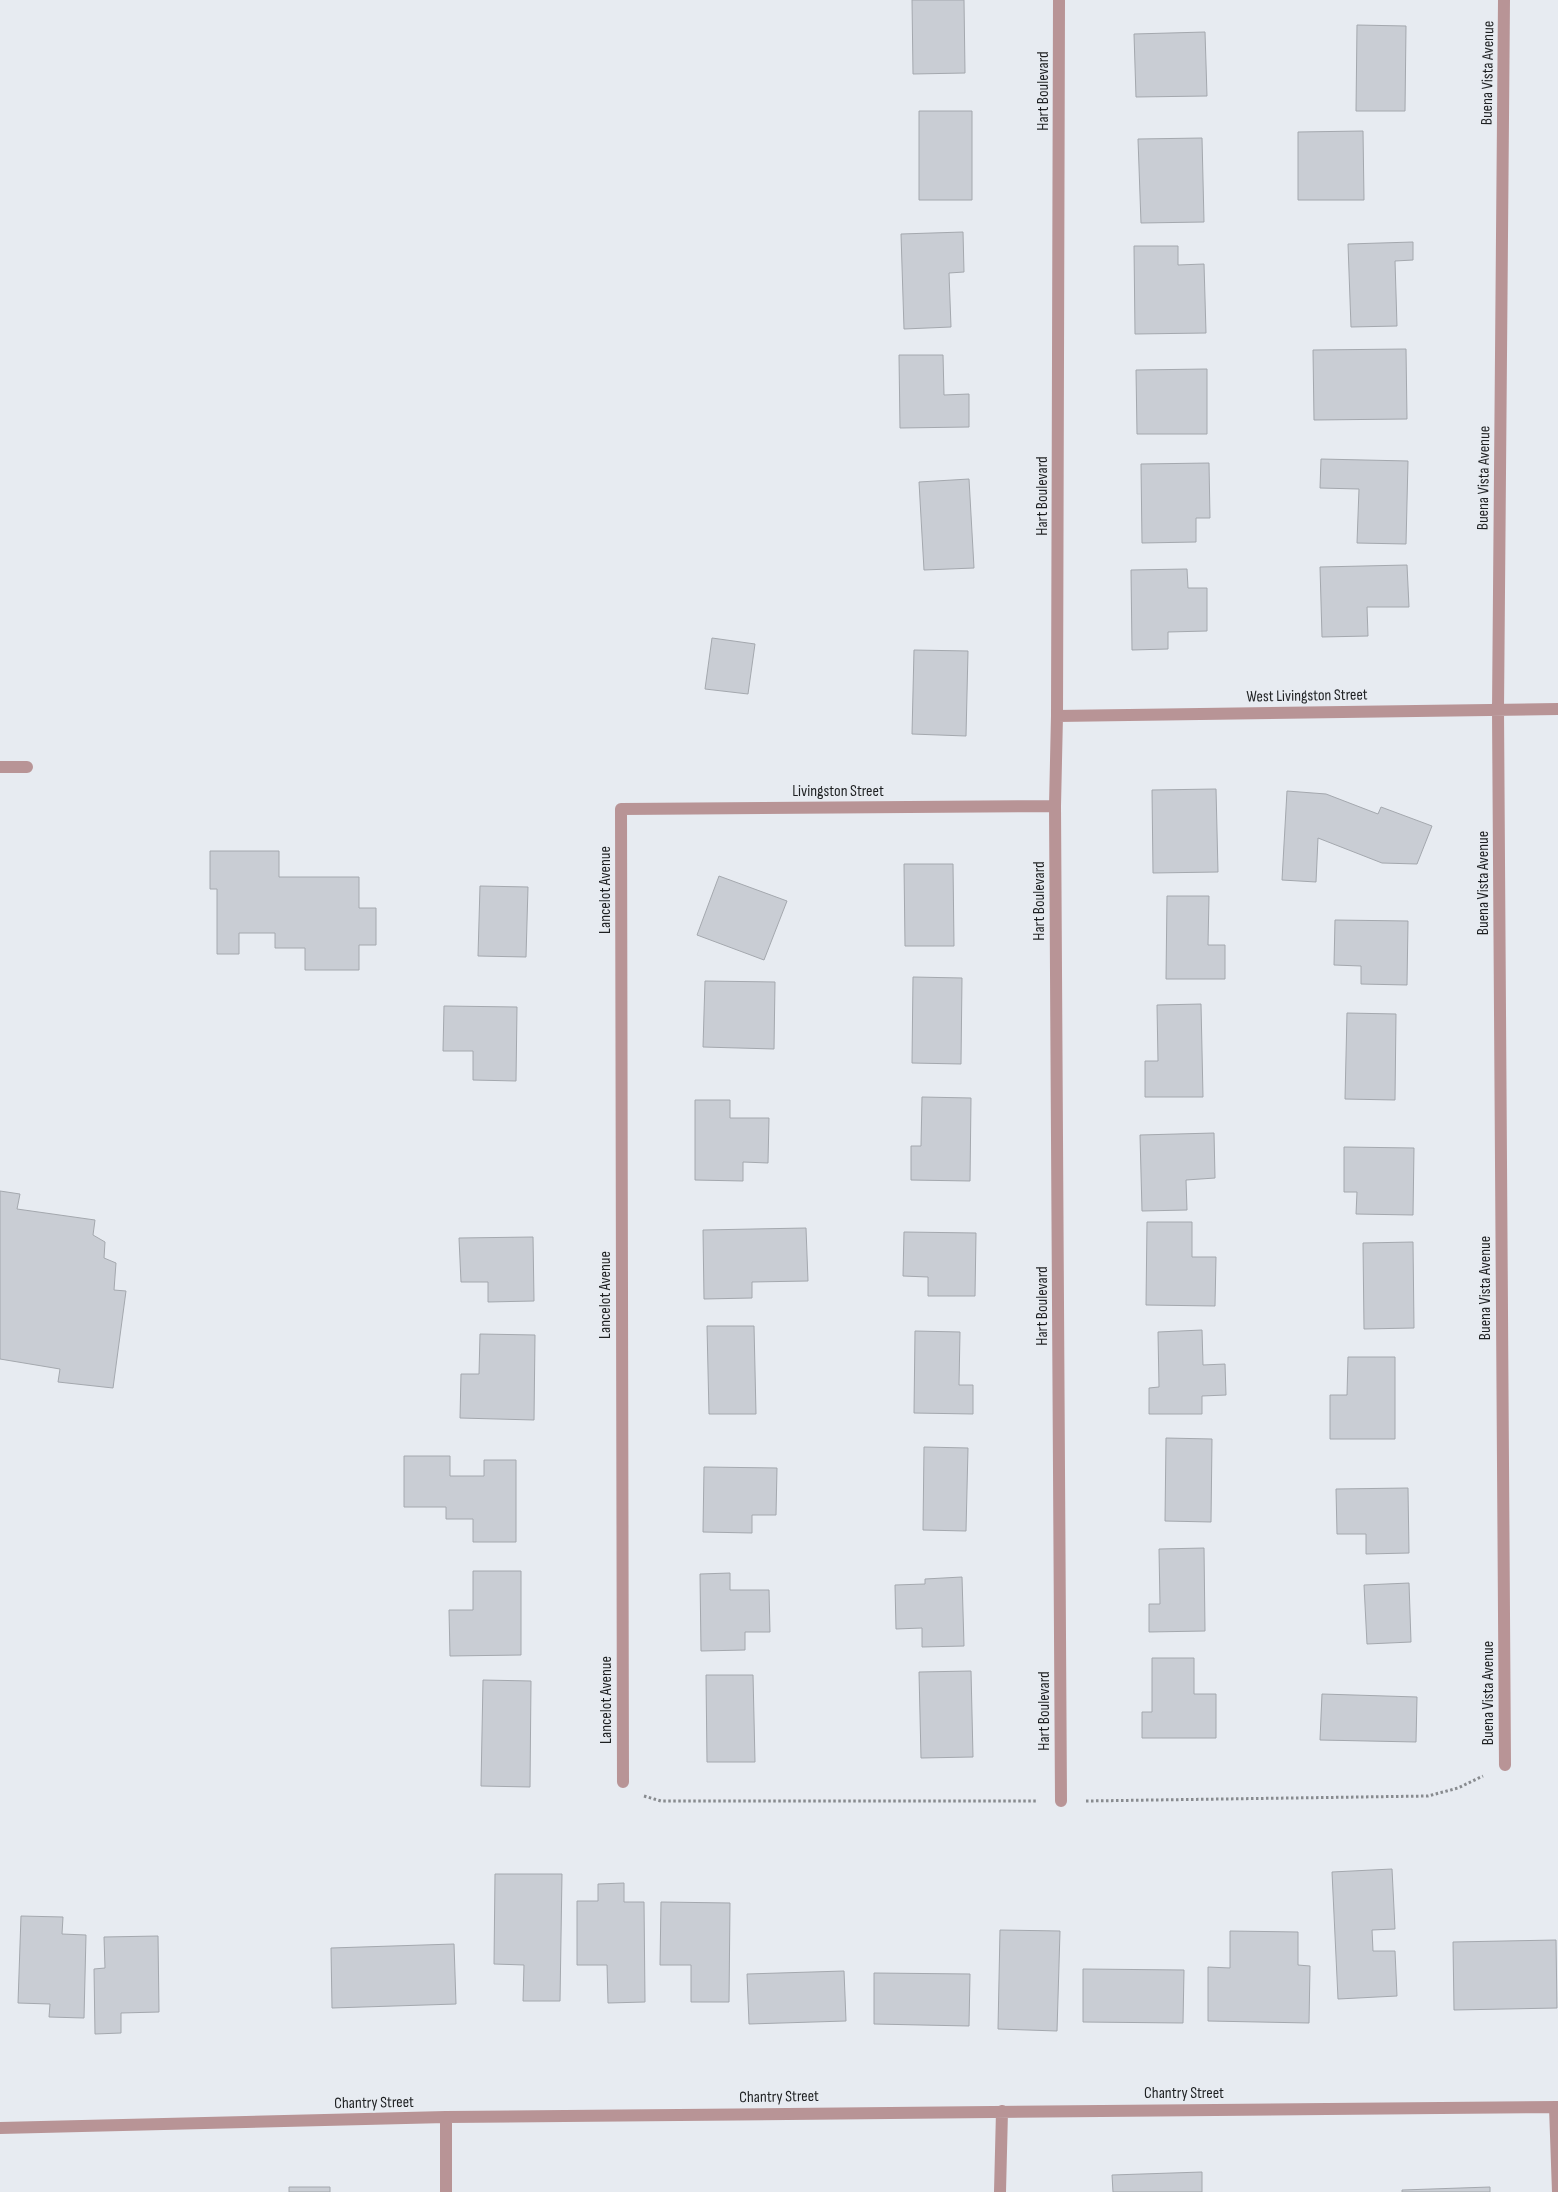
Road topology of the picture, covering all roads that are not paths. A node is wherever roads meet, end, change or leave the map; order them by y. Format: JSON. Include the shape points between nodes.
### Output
{"nodes":[{"id":1,"x":1059,"y":0,"type":"edge"},
{"id":2,"x":1504,"y":0,"type":"edge"},
{"id":3,"x":1558,"y":709,"type":"edge"},
{"id":4,"x":1498,"y":710,"type":"junction"},
{"id":5,"x":1057,"y":716,"type":"junction"},
{"id":6,"x":0,"y":766,"type":"edge"},
{"id":7,"x":27,"y":766,"type":"dead end"},
{"id":8,"x":1055,"y":806,"type":"junction"},
{"id":9,"x":621,"y":808,"type":"joint"},
{"id":10,"x":1505,"y":1765,"type":"dead end"},
{"id":11,"x":623,"y":1782,"type":"dead end"},
{"id":12,"x":1061,"y":1801,"type":"dead end"},
{"id":13,"x":1557,"y":2107,"type":"edge"},
{"id":14,"x":1002,"y":2111,"type":"junction"},
{"id":15,"x":446,"y":2118,"type":"junction"},
{"id":16,"x":0,"y":2128,"type":"edge"},
{"id":17,"x":446,"y":2192,"type":"edge"},
{"id":18,"x":1000,"y":2192,"type":"edge"},
{"id":19,"x":1558,"y":2192,"type":"edge"}],
"edges":[{"from":1,"to":5,"type":"street","name":"Hart Boulevard"},
{"from":2,"to":4,"type":"street","name":"Buena Vista Avenue"},
{"from":3,"to":4,"type":"street","name":"West Livingston Street"},
{"from":4,"to":5,"type":"street","name":"West Livingston Street"},
{"from":4,"to":10,"type":"street","name":"Buena Vista Avenue"},
{"from":5,"to":8,"type":"street","name":"Hart Boulevard"},
{"from":6,"to":7,"type":"street"},
{"from":8,"to":9,"type":"street","name":"Livingston Street"},
{"from":8,"to":12,"type":"street","name":"Hart Boulevard"},
{"from":9,"to":11,"type":"street","name":"Lancelot Avenue"},
{"from":13,"to":14,"type":"street","name":"Chantry Street"},
{"from":13,"to":19,"type":"street"},
{"from":14,"to":15,"type":"street","name":"Chantry Street"},
{"from":14,"to":18,"type":"street"},
{"from":15,"to":16,"type":"street","name":"Chantry Street"},
{"from":15,"to":17,"type":"street"}]}
